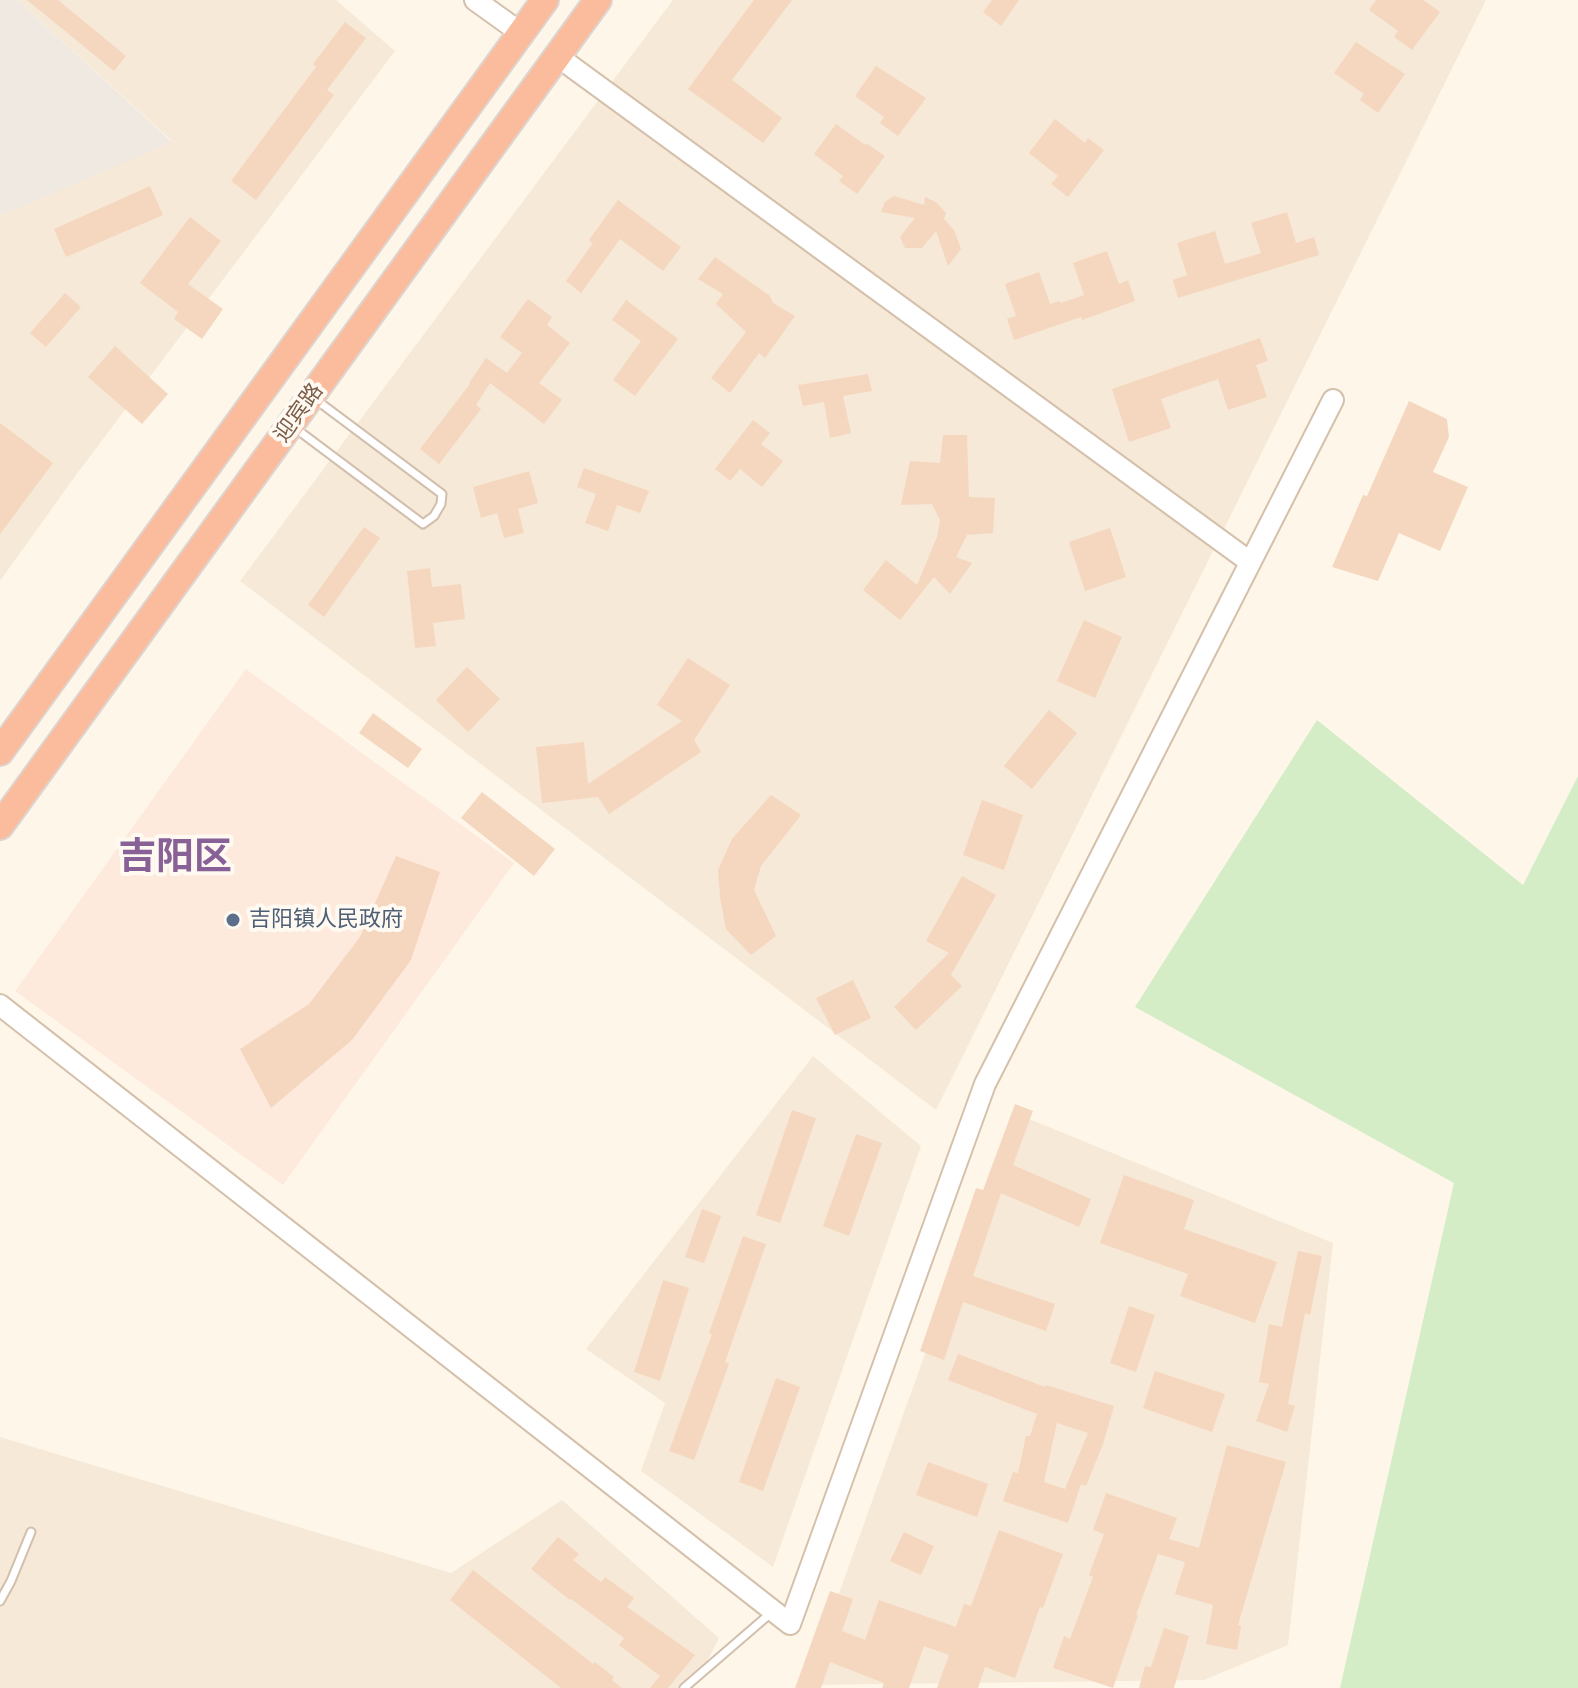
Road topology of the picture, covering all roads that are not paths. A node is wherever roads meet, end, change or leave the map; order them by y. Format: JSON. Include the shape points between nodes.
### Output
{"nodes":[{"id":1,"x":475,"y":0,"type":"edge"},
{"id":2,"x":545,"y":0,"type":"edge"},
{"id":3,"x":598,"y":0,"type":"edge"},
{"id":4,"x":521,"y":33,"type":"junction"},
{"id":5,"x":557,"y":56,"type":"junction"},
{"id":6,"x":311,"y":396,"type":"junction"},
{"id":7,"x":1333,"y":400,"type":"dead end"},
{"id":8,"x":290,"y":425,"type":"junction"},
{"id":9,"x":1250,"y":562,"type":"junction"},
{"id":10,"x":0,"y":752,"type":"edge"},
{"id":11,"x":0,"y":826,"type":"edge"},
{"id":12,"x":0,"y":1005,"type":"edge"},
{"id":13,"x":31,"y":1532,"type":"dead end"},
{"id":14,"x":0,"y":1601,"type":"edge"},
{"id":15,"x":773,"y":1611,"type":"junction"},
{"id":16,"x":684,"y":1688,"type":"edge"}],
"edges":[{"from":1,"to":4,"type":"street"},
{"from":2,"to":4,"type":"highway","name":"迎宾路"},
{"from":3,"to":5,"type":"highway","name":"迎宾路"},
{"from":4,"to":10,"type":"highway","name":"迎宾路"},
{"from":5,"to":6,"type":"highway","name":"迎宾路"},
{"from":5,"to":9,"type":"street"},
{"from":6,"to":8,"type":"highway","name":"迎宾路"},
{"from":6,"to":8,"type":"lane","via":[[442,494],[434,516],[423,524]]},
{"from":7,"to":9,"type":"street"},
{"from":8,"to":11,"type":"highway","name":"迎宾路"},
{"from":9,"to":15,"type":"street","via":[[985,1084],[790,1624]]},
{"from":12,"to":15,"type":"street"},
{"from":13,"to":14,"type":"lane"},
{"from":15,"to":16,"type":"lane"}]}
